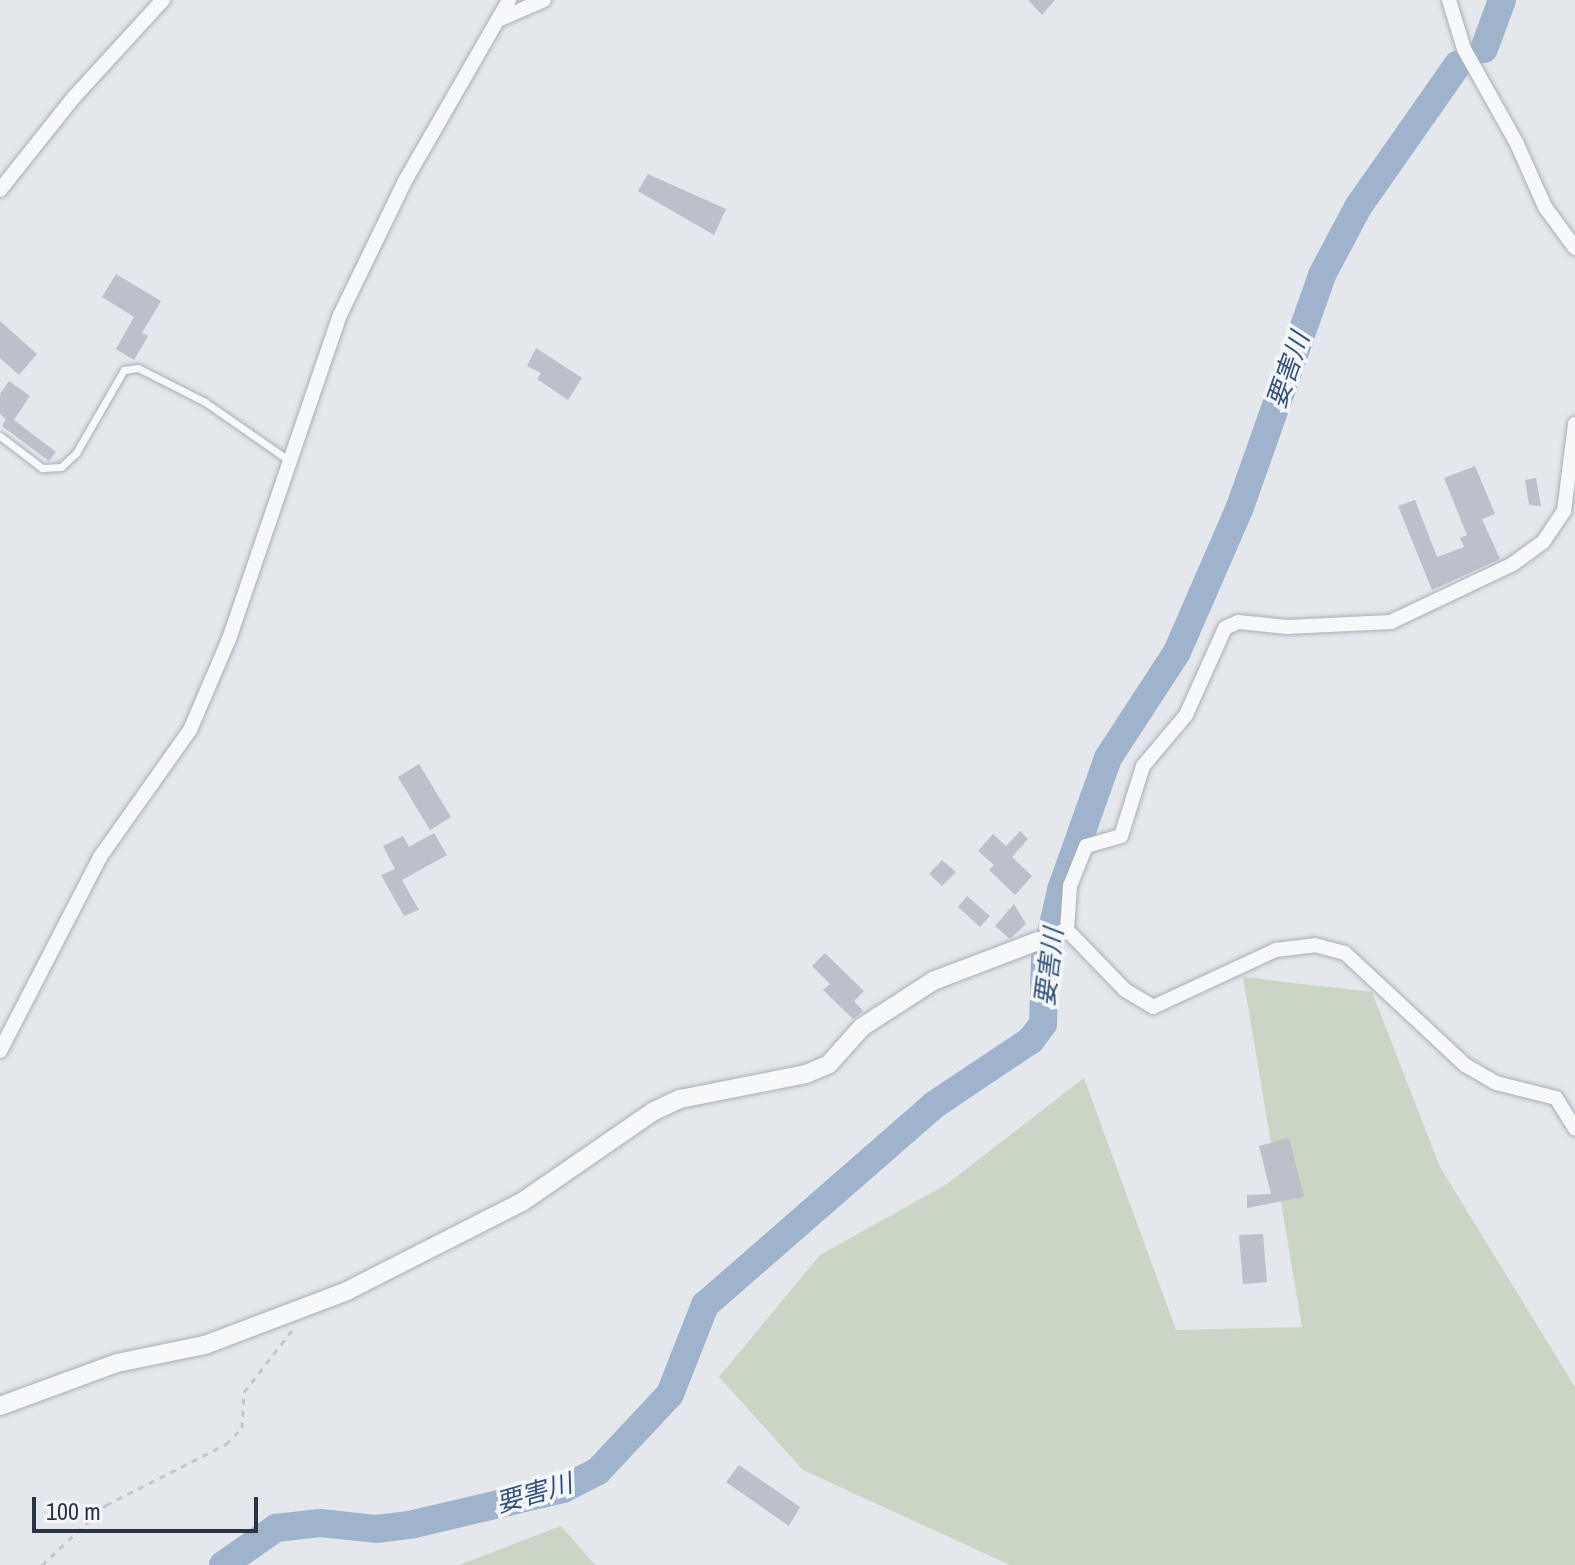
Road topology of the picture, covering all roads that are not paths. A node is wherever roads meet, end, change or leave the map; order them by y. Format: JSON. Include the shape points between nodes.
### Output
{"nodes":[{"id":1,"x":163,"y":0,"type":"edge"},
{"id":2,"x":509,"y":0,"type":"edge"},
{"id":3,"x":544,"y":0,"type":"edge"},
{"id":4,"x":1449,"y":0,"type":"edge"},
{"id":5,"x":498,"y":20,"type":"junction"},
{"id":6,"x":0,"y":190,"type":"edge"},
{"id":7,"x":1575,"y":248,"type":"edge"},
{"id":8,"x":1575,"y":424,"type":"edge"},
{"id":9,"x":0,"y":436,"type":"edge"},
{"id":10,"x":290,"y":461,"type":"junction"},
{"id":11,"x":1063,"y":931,"type":"junction"},
{"id":12,"x":1041,"y":940,"type":"joint"},
{"id":13,"x":0,"y":1051,"type":"edge"},
{"id":14,"x":1575,"y":1129,"type":"edge"},
{"id":15,"x":0,"y":1406,"type":"edge"}],
"edges":[{"from":1,"to":6,"type":"street","via":[[74,97]]},
{"from":2,"to":5,"type":"street"},
{"from":3,"to":5,"type":"street"},
{"from":4,"to":7,"type":"street","via":[[1464,49],[1545,207]]},
{"from":5,"to":10,"type":"street","via":[[363,263]]},
{"from":8,"to":11,"type":"street","via":[[1564,511],[1543,542],[1513,564],[1391,622],[1287,627],[1238,622],[1225,628],[1186,715],[1143,766],[1121,836],[1086,846],[1070,886]]},
{"from":9,"to":10,"type":"lane","via":[[42,468],[61,467],[76,453],[124,370],[138,368],[205,402]]},
{"from":10,"to":13,"type":"street","via":[[229,639],[190,730],[100,857]]},
{"from":11,"to":12,"type":"street"},
{"from":11,"to":14,"type":"street","via":[[1125,990],[1153,1007],[1276,950],[1315,945],[1345,953],[1465,1065],[1496,1083],[1556,1098]]},
{"from":12,"to":15,"type":"street","via":[[933,981],[862,1027],[829,1064],[806,1074],[680,1099],[654,1111],[522,1202],[308,1308],[205,1345],[117,1363]]}]}
